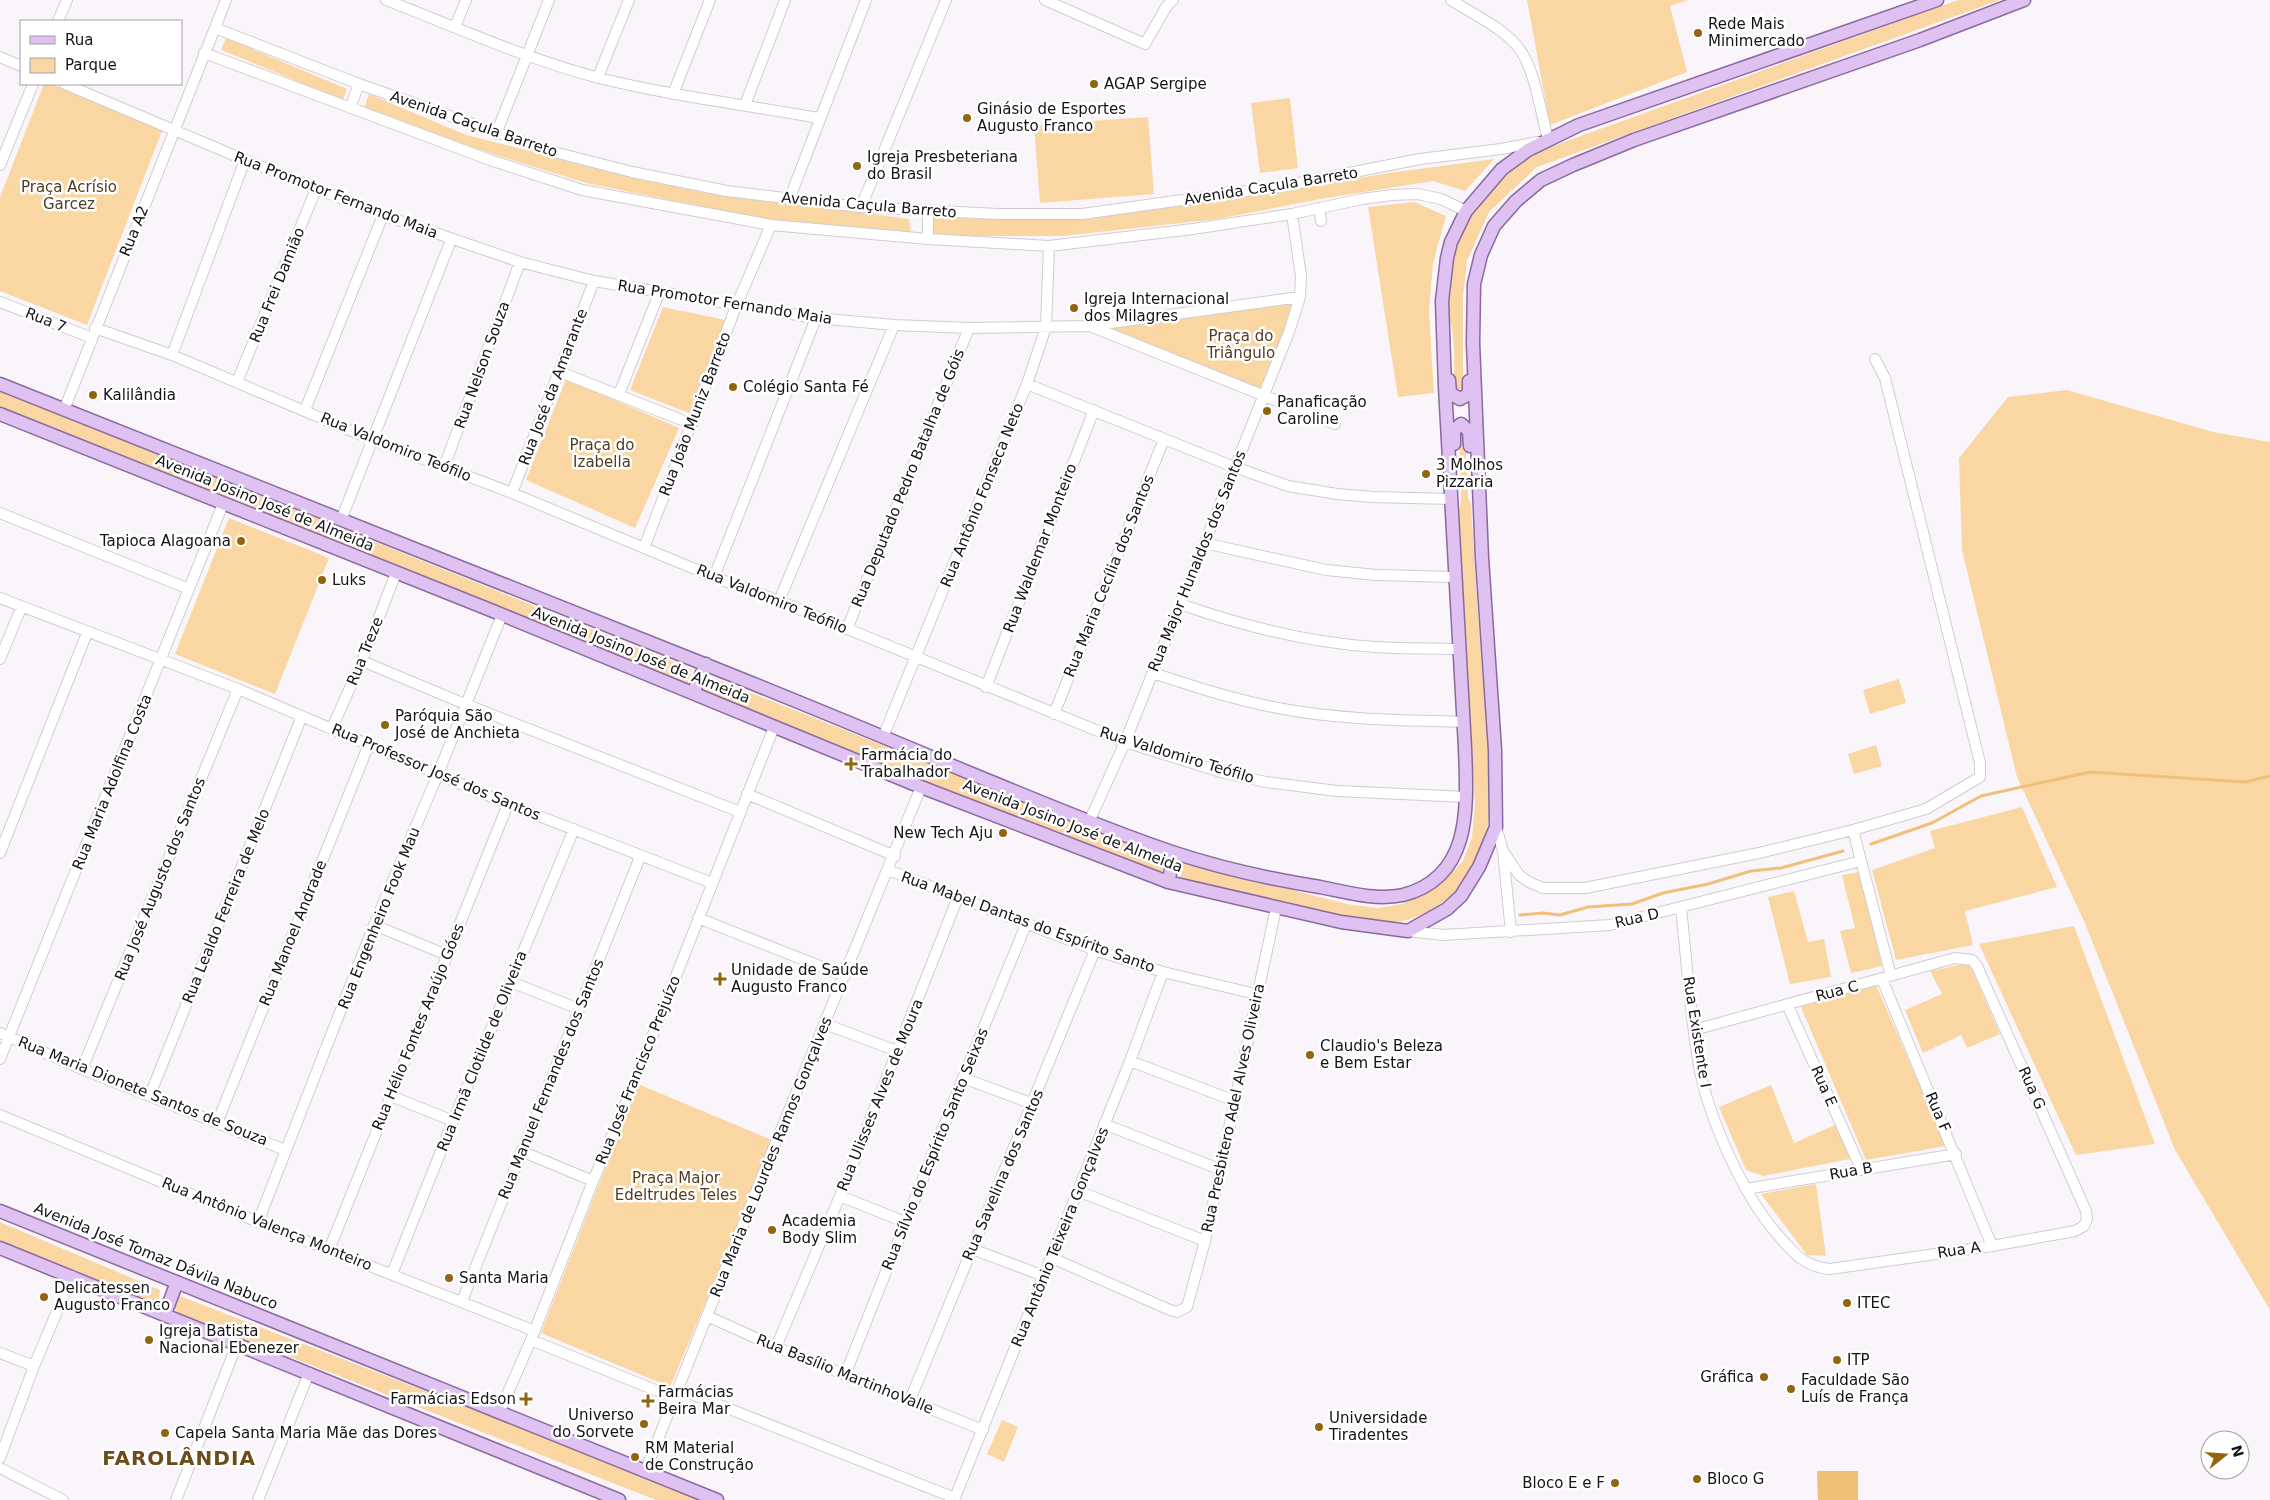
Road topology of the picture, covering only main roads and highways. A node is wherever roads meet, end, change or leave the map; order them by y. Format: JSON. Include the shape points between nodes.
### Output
{"nodes":[{"id":1,"x":1938,"y":0,"type":"edge"},
{"id":2,"x":2024,"y":0,"type":"edge"},
{"id":3,"x":1473,"y":318,"type":"junction"},
{"id":4,"x":1443,"y":329,"type":"junction"},
{"id":5,"x":0,"y":384,"type":"edge"},
{"id":6,"x":0,"y":414,"type":"edge"},
{"id":7,"x":1451,"y":499,"type":"junction"},
{"id":8,"x":1480,"y":499,"type":"junction"},
{"id":9,"x":706,"y":664,"type":"junction"},
{"id":10,"x":693,"y":693,"type":"junction"},
{"id":11,"x":1175,"y":853,"type":"junction"},
{"id":12,"x":1168,"y":882,"type":"junction"},
{"id":13,"x":0,"y":1211,"type":"edge"},
{"id":14,"x":0,"y":1248,"type":"edge"},
{"id":15,"x":177,"y":1282,"type":"junction"},
{"id":16,"x":166,"y":1314,"type":"junction"},
{"id":17,"x":619,"y":1500,"type":"edge"},
{"id":18,"x":717,"y":1500,"type":"edge"}],
"edges":[{"from":1,"to":4,"type":"main road","via":[[1579,125],[1528,150],[1502,169],[1466,211],[1451,242],[1442,301]]},
{"from":2,"to":3,"type":"main road","via":[[1920,40],[1634,140],[1540,180],[1494,226],[1481,256],[1474,284]]},
{"from":3,"to":4,"type":"main road","via":[[1468,334],[1469,394],[1460,399],[1450,393],[1448,345]]},
{"from":3,"to":8,"type":"main road"},
{"from":4,"to":7,"type":"main road"},
{"from":5,"to":9,"type":"main road","name":"Avenida Josino José de Almeida"},
{"from":6,"to":10,"type":"main road","name":"Avenida Josino José de Almeida"},
{"from":7,"to":8,"type":"main road","via":[[1455,482],[1454,430],[1461,424],[1469,431],[1472,487]]},
{"from":7,"to":11,"type":"main road","name":"Avenida Josino José de Almeida","via":[[1466,798],[1464,826],[1456,853],[1442,873],[1424,888],[1400,896],[1375,897],[1275,879]]},
{"from":8,"to":12,"type":"main road","name":"Avenida Josino José de Almeida","via":[[1495,750],[1496,827],[1480,867],[1461,896],[1447,909],[1408,931],[1341,922]]},
{"from":9,"to":10,"type":"main road"},
{"from":9,"to":11,"type":"main road","name":"Avenida Josino José de Almeida","via":[[1089,822]]},
{"from":10,"to":12,"type":"main road","name":"Avenida Josino José de Almeida","via":[[921,787]]},
{"from":11,"to":12,"type":"main road"},
{"from":13,"to":15,"type":"main road","name":"Avenida José Tomaz Dávila Nabuco"},
{"from":14,"to":16,"type":"main road"},
{"from":15,"to":16,"type":"main road"},
{"from":15,"to":18,"type":"main road","name":"Avenida José Tomaz Dávila Nabuco"},
{"from":16,"to":17,"type":"main road"}]}
